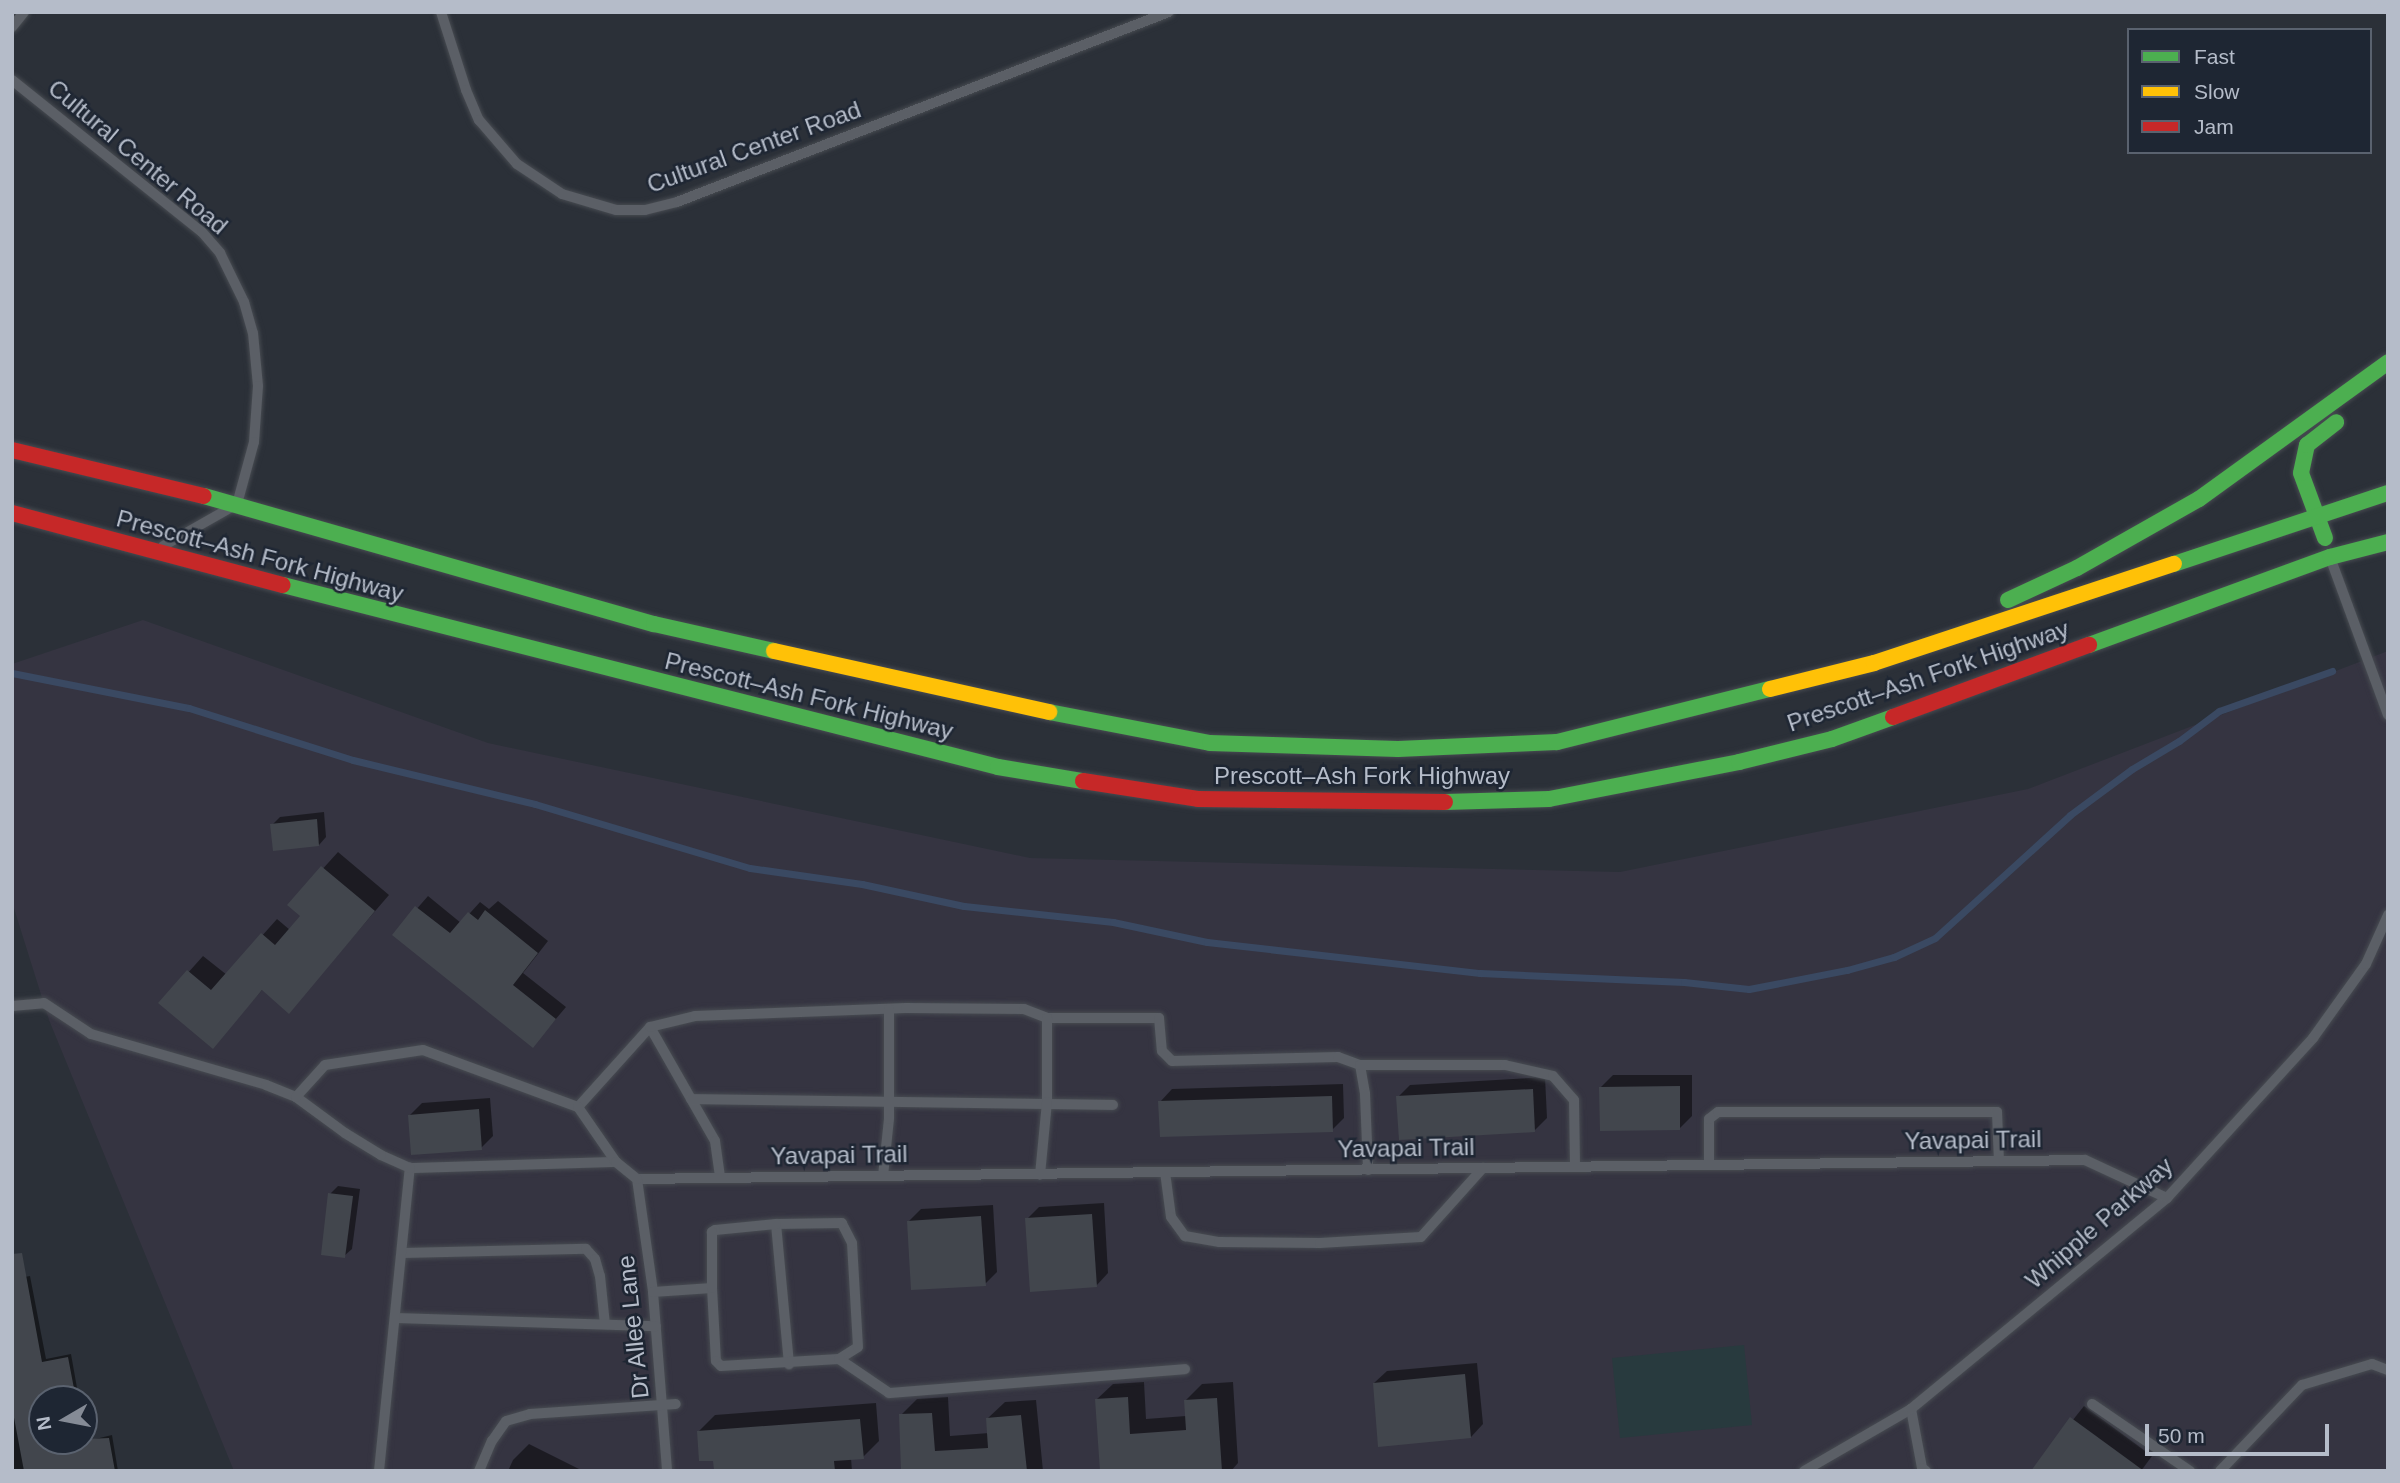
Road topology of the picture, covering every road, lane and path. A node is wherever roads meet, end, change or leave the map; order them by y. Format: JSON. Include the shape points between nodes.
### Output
{"nodes":[{"id":1,"x":24,"y":12,"type":"edge"},
{"id":2,"x":441,"y":12,"type":"edge"},
{"id":3,"x":1169,"y":12,"type":"edge"},
{"id":4,"x":12,"y":27,"type":"edge"},
{"id":5,"x":12,"y":80,"type":"edge"},
{"id":6,"x":2388,"y":362,"type":"edge"},
{"id":7,"x":2388,"y":382,"type":"edge"},
{"id":8,"x":12,"y":450,"type":"edge"},
{"id":9,"x":2388,"y":493,"type":"edge"},
{"id":10,"x":237,"y":504,"type":"junction"},
{"id":11,"x":12,"y":513,"type":"edge"},
{"id":12,"x":2319,"y":517,"type":"junction"},
{"id":13,"x":2388,"y":530,"type":"edge"},
{"id":14,"x":2388,"y":541,"type":"edge"},
{"id":15,"x":152,"y":552,"type":"junction"},
{"id":16,"x":2330,"y":557,"type":"junction"},
{"id":17,"x":1874,"y":663,"type":"junction"},
{"id":18,"x":2388,"y":715,"type":"edge"},
{"id":19,"x":2388,"y":915,"type":"edge"},
{"id":20,"x":12,"y":1006,"type":"edge"},
{"id":21,"x":889,"y":1009,"type":"junction"},
{"id":22,"x":1047,"y":1018,"type":"junction"},
{"id":23,"x":650,"y":1027,"type":"junction"},
{"id":24,"x":1360,"y":1065,"type":"junction"},
{"id":25,"x":296,"y":1097,"type":"junction"},
{"id":26,"x":691,"y":1099,"type":"junction"},
{"id":27,"x":889,"y":1100,"type":"junction"},
{"id":28,"x":1047,"y":1102,"type":"junction"},
{"id":29,"x":1113,"y":1105,"type":"dead end"},
{"id":30,"x":579,"y":1107,"type":"junction"},
{"id":31,"x":1999,"y":1161,"type":"junction"},
{"id":32,"x":616,"y":1162,"type":"junction"},
{"id":33,"x":1709,"y":1164,"type":"junction"},
{"id":34,"x":1575,"y":1165,"type":"junction"},
{"id":35,"x":410,"y":1168,"type":"junction"},
{"id":36,"x":1483,"y":1168,"type":"junction"},
{"id":37,"x":1368,"y":1170,"type":"junction"},
{"id":38,"x":1165,"y":1172,"type":"junction"},
{"id":39,"x":883,"y":1175,"type":"junction"},
{"id":40,"x":1040,"y":1175,"type":"junction"},
{"id":41,"x":720,"y":1177,"type":"junction"},
{"id":42,"x":637,"y":1179,"type":"junction"},
{"id":43,"x":2166,"y":1198,"type":"junction"},
{"id":44,"x":776,"y":1224,"type":"junction"},
{"id":45,"x":403,"y":1252,"type":"junction"},
{"id":46,"x":712,"y":1288,"type":"junction"},
{"id":47,"x":653,"y":1292,"type":"junction"},
{"id":48,"x":396,"y":1318,"type":"junction"},
{"id":49,"x":605,"y":1324,"type":"junction"},
{"id":50,"x":656,"y":1326,"type":"junction"},
{"id":51,"x":839,"y":1359,"type":"junction"},
{"id":52,"x":789,"y":1364,"type":"junction"},
{"id":53,"x":1185,"y":1369,"type":"dead end"},
{"id":54,"x":2388,"y":1370,"type":"edge"},
{"id":55,"x":676,"y":1404,"type":"dead end"},
{"id":56,"x":2092,"y":1404,"type":"dead end"},
{"id":57,"x":663,"y":1405,"type":"junction"},
{"id":58,"x":1911,"y":1409,"type":"junction"},
{"id":59,"x":1924,"y":1468,"type":"edge"},
{"id":60,"x":379,"y":1471,"type":"edge"},
{"id":61,"x":479,"y":1471,"type":"edge"},
{"id":62,"x":667,"y":1471,"type":"edge"},
{"id":63,"x":1804,"y":1471,"type":"edge"},
{"id":64,"x":2190,"y":1471,"type":"edge"},
{"id":65,"x":2220,"y":1471,"type":"edge"}],
"edges":[{"from":1,"to":4,"type":"lane"},
{"from":2,"to":3,"type":"lane","name":"Cultural Center Road","via":[[479,120],[517,164],[562,194],[616,210],[645,210],[677,202]]},
{"from":5,"to":10,"type":"lane","name":"Cultural Center Road","via":[[202,232],[234,278],[253,332],[258,386],[254,442]]},
{"from":6,"to":17,"type":"main road","via":[[2199,499],[2077,568]]},
{"from":7,"to":12,"type":"main road","via":[[2307,445],[2301,473]]},
{"from":8,"to":10,"type":"main road","name":"Prescott–Ash Fork Highway"},
{"from":9,"to":12,"type":"main road","name":"Prescott–Ash Fork Highway"},
{"from":10,"to":15,"type":"lane"},
{"from":10,"to":17,"type":"main road","name":"Prescott–Ash Fork Highway","via":[[654,624],[1025,708],[1210,743],[1398,749],[1557,742]]},
{"from":11,"to":15,"type":"main road","name":"Prescott–Ash Fork Highway"},
{"from":12,"to":16,"type":"main road"},
{"from":12,"to":17,"type":"main road","name":"Prescott–Ash Fork Highway"},
{"from":13,"to":16,"type":"main road"},
{"from":14,"to":16,"type":"main road"},
{"from":15,"to":16,"type":"main road","name":"Prescott–Ash Fork Highway","via":[[998,767],[1198,799],[1396,804],[1549,799],[1832,739]]},
{"from":16,"to":18,"type":"lane"},
{"from":19,"to":43,"type":"lane","name":"Whipple Parkway","via":[[2366,964],[2313,1038]]},
{"from":20,"to":25,"type":"lane","via":[[44,1003],[91,1034],[266,1084]]},
{"from":21,"to":22,"type":"lane","via":[[1024,1009]]},
{"from":21,"to":23,"type":"lane","via":[[695,1016]]},
{"from":21,"to":27,"type":"lane"},
{"from":22,"to":24,"type":"lane","via":[[1159,1018],[1162,1051],[1172,1061],[1338,1057]]},
{"from":22,"to":28,"type":"lane"},
{"from":23,"to":26,"type":"lane"},
{"from":23,"to":30,"type":"lane"},
{"from":24,"to":34,"type":"lane","via":[[1505,1065],[1553,1076],[1574,1100]]},
{"from":24,"to":37,"type":"lane"},
{"from":25,"to":30,"type":"lane","via":[[325,1065],[423,1050]]},
{"from":25,"to":35,"type":"lane","via":[[357,1141]]},
{"from":26,"to":27,"type":"lane"},
{"from":26,"to":41,"type":"lane","via":[[715,1141]]},
{"from":27,"to":28,"type":"lane"},
{"from":27,"to":39,"type":"lane"},
{"from":28,"to":29,"type":"lane"},
{"from":28,"to":40,"type":"lane"},
{"from":30,"to":32,"type":"lane"},
{"from":31,"to":33,"type":"lane","name":"Yavapai Trail"},
{"from":31,"to":33,"type":"lane","via":[[1997,1112],[1718,1112],[1709,1119]]},
{"from":31,"to":43,"type":"lane","name":"Yavapai Trail","via":[[2085,1160]]},
{"from":32,"to":35,"type":"lane"},
{"from":32,"to":42,"type":"lane"},
{"from":33,"to":34,"type":"lane","name":"Yavapai Trail"},
{"from":34,"to":36,"type":"lane","name":"Yavapai Trail"},
{"from":35,"to":45,"type":"lane"},
{"from":36,"to":37,"type":"lane","name":"Yavapai Trail"},
{"from":36,"to":38,"type":"lane","via":[[1421,1237],[1320,1243],[1219,1242],[1185,1236],[1171,1217]]},
{"from":37,"to":38,"type":"lane","name":"Yavapai Trail"},
{"from":38,"to":40,"type":"lane","name":"Yavapai Trail"},
{"from":39,"to":40,"type":"lane","name":"Yavapai Trail"},
{"from":39,"to":41,"type":"lane","name":"Yavapai Trail"},
{"from":41,"to":42,"type":"lane","name":"Yavapai Trail"},
{"from":42,"to":47,"type":"lane","name":"Dr Allee Lane"},
{"from":43,"to":58,"type":"lane","name":"Whipple Parkway"},
{"from":44,"to":46,"type":"lane","via":[[715,1230]]},
{"from":44,"to":51,"type":"lane","via":[[842,1223],[852,1244],[858,1347]]},
{"from":44,"to":52,"type":"lane"},
{"from":45,"to":48,"type":"lane"},
{"from":45,"to":49,"type":"lane","via":[[586,1248],[600,1276]]},
{"from":46,"to":47,"type":"lane"},
{"from":46,"to":52,"type":"lane","via":[[716,1361],[721,1366]]},
{"from":47,"to":50,"type":"lane","name":"Dr Allee Lane"},
{"from":48,"to":49,"type":"lane"},
{"from":48,"to":60,"type":"lane"},
{"from":49,"to":50,"type":"lane"},
{"from":50,"to":57,"type":"lane","name":"Dr Allee Lane"},
{"from":51,"to":52,"type":"lane"},
{"from":51,"to":53,"type":"lane","via":[[889,1393]]},
{"from":54,"to":65,"type":"lane","via":[[2372,1364],[2302,1385]]},
{"from":55,"to":57,"type":"lane"},
{"from":56,"to":64,"type":"lane"},
{"from":57,"to":61,"type":"lane","via":[[530,1414],[506,1421]]},
{"from":57,"to":62,"type":"lane","name":"Dr Allee Lane"},
{"from":58,"to":59,"type":"lane"},
{"from":58,"to":63,"type":"lane","name":"Whipple Parkway"}]}
